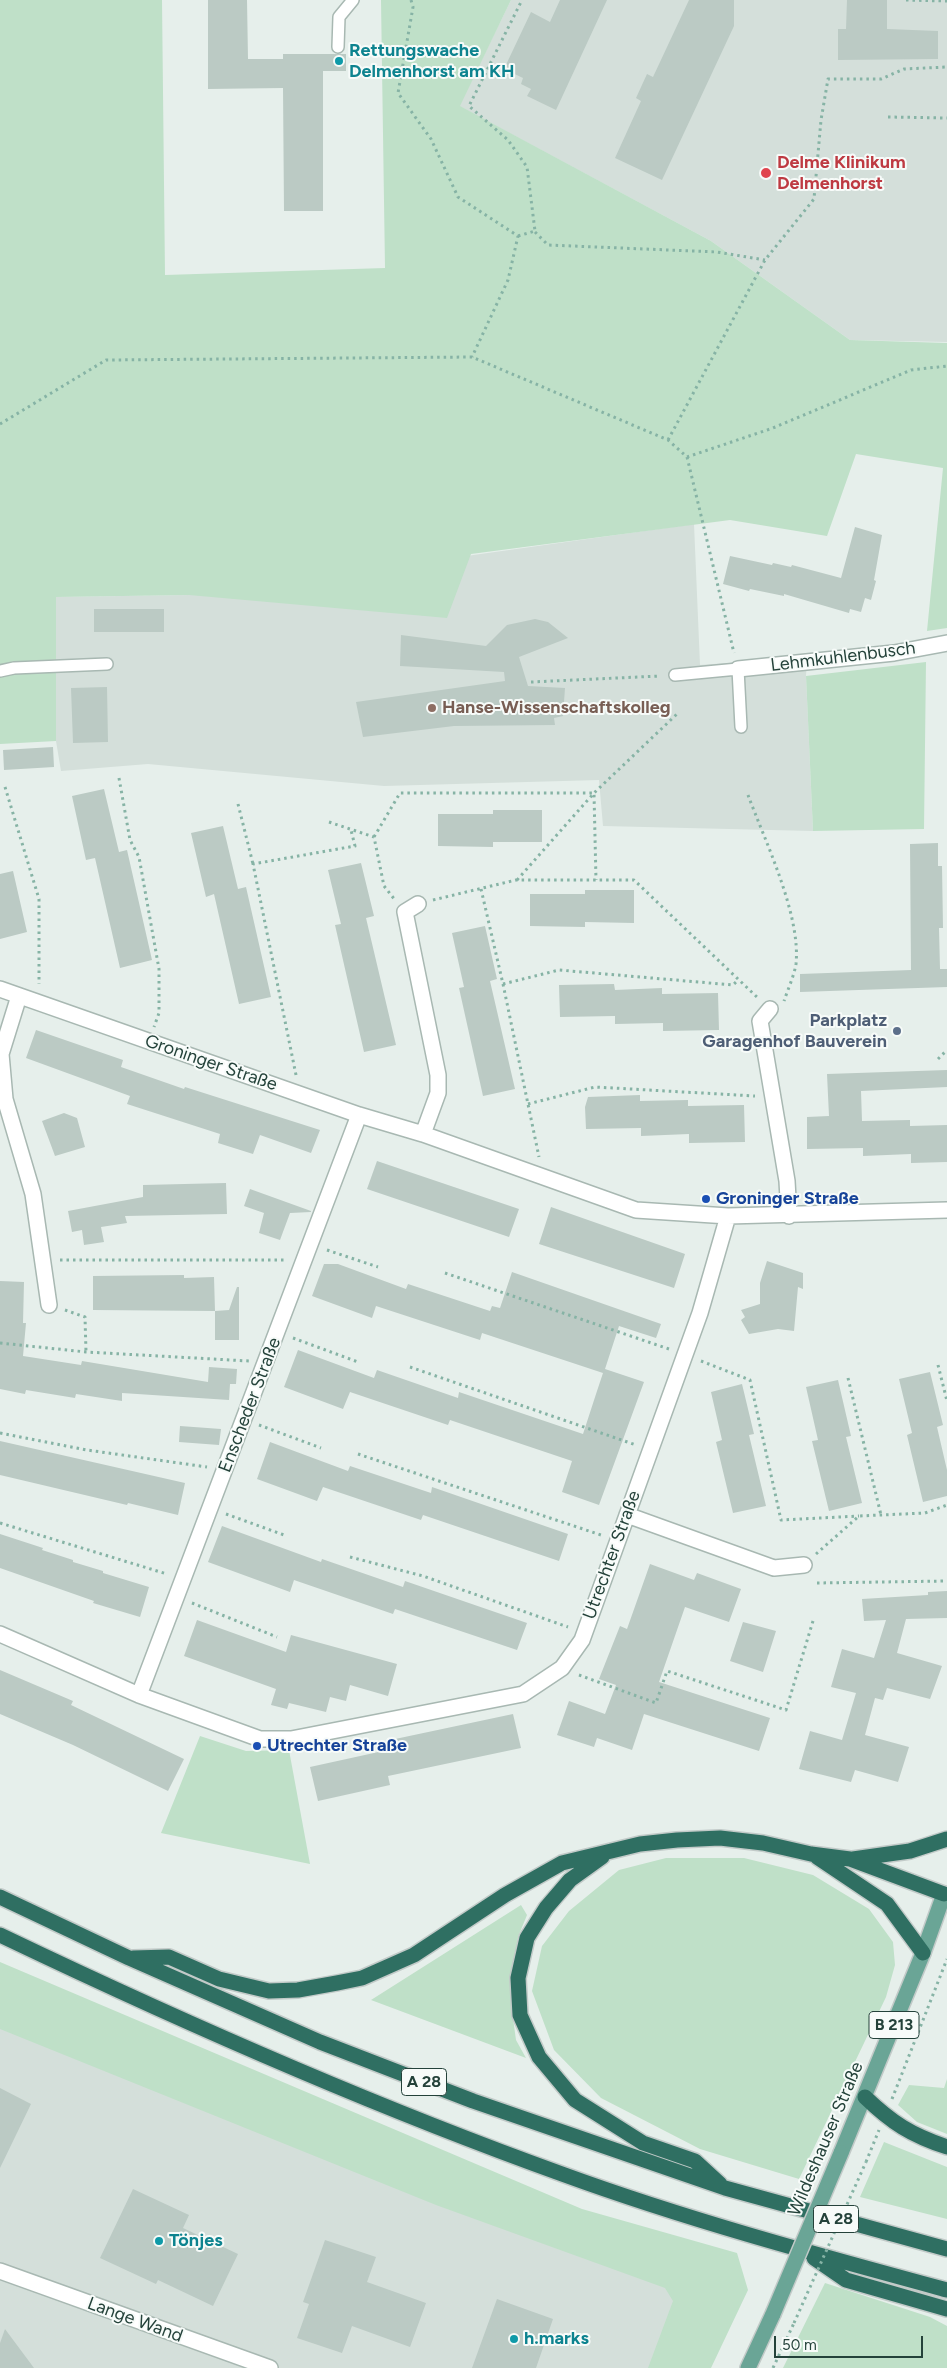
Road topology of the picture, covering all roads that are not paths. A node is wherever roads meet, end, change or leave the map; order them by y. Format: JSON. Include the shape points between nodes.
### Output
{"nodes":[{"id":1,"x":353,"y":0,"type":"edge"},
{"id":2,"x":338,"y":47,"type":"dead end"},
{"id":3,"x":947,"y":643,"type":"edge"},
{"id":4,"x":107,"y":664,"type":"dead end"},
{"id":5,"x":738,"y":669,"type":"junction"},
{"id":6,"x":0,"y":671,"type":"edge"},
{"id":7,"x":675,"y":675,"type":"road end"},
{"id":8,"x":741,"y":727,"type":"dead end"},
{"id":9,"x":418,"y":904,"type":"road end"},
{"id":10,"x":0,"y":989,"type":"edge"},
{"id":11,"x":19,"y":996,"type":"junction"},
{"id":12,"x":770,"y":1009,"type":"road end"},
{"id":13,"x":359,"y":1115,"type":"junction"},
{"id":14,"x":423,"y":1134,"type":"junction"},
{"id":15,"x":947,"y":1210,"type":"edge"},
{"id":16,"x":728,"y":1216,"type":"junction"},
{"id":17,"x":789,"y":1216,"type":"junction"},
{"id":18,"x":49,"y":1305,"type":"road end"},
{"id":19,"x":627,"y":1515,"type":"junction"},
{"id":20,"x":804,"y":1565,"type":"road end"},
{"id":21,"x":0,"y":1634,"type":"edge"},
{"id":22,"x":139,"y":1695,"type":"junction"},
{"id":23,"x":947,"y":1839,"type":"edge"},
{"id":24,"x":609,"y":1852,"type":"junction"},
{"id":25,"x":811,"y":1854,"type":"junction"},
{"id":26,"x":850,"y":1859,"type":"junction"},
{"id":27,"x":944,"y":1894,"type":"joint"},
{"id":28,"x":0,"y":1897,"type":"edge"},
{"id":29,"x":0,"y":1935,"type":"edge"},
{"id":30,"x":923,"y":1953,"type":"junction"},
{"id":31,"x":129,"y":1958,"type":"junction"},
{"id":32,"x":865,"y":2097,"type":"junction"},
{"id":33,"x":947,"y":2147,"type":"edge"},
{"id":34,"x":725,"y":2188,"type":"junction"},
{"id":35,"x":947,"y":2249,"type":"edge"},
{"id":36,"x":802,"y":2250,"type":"junction"},
{"id":37,"x":0,"y":2271,"type":"edge"},
{"id":38,"x":947,"y":2290,"type":"edge"},
{"id":39,"x":947,"y":2309,"type":"edge"},
{"id":40,"x":270,"y":2368,"type":"edge"},
{"id":41,"x":748,"y":2368,"type":"edge"}],
"edges":[{"from":1,"to":2,"type":"lane","via":[[339,17]]},
{"from":3,"to":5,"type":"street","name":"Lehmkuhlenbusch","via":[[894,653]]},
{"from":4,"to":6,"type":"lane"},
{"from":5,"to":7,"type":"lane"},
{"from":5,"to":8,"type":"lane"},
{"from":9,"to":14,"type":"street","via":[[404,912],[438,1075],[438,1093]]},
{"from":10,"to":11,"type":"street","name":"Groninger Straße"},
{"from":11,"to":13,"type":"street","name":"Groninger Straße"},
{"from":11,"to":18,"type":"street","via":[[1,1054],[5,1099],[33,1194]]},
{"from":12,"to":17,"type":"street","via":[[760,1021],[787,1181]]},
{"from":13,"to":14,"type":"street","name":"Groninger Straße"},
{"from":13,"to":22,"type":"street","name":"Enscheder Straße"},
{"from":14,"to":16,"type":"street","name":"Groninger Straße","via":[[636,1210]]},
{"from":15,"to":17,"type":"street","name":"Groninger Straße"},
{"from":16,"to":17,"type":"street","name":"Groninger Straße"},
{"from":16,"to":19,"type":"street","name":"Utrechter Straße","via":[[700,1313]]},
{"from":19,"to":20,"type":"street","via":[[774,1568]]},
{"from":19,"to":22,"type":"street","name":"Utrechter Straße","via":[[582,1640],[562,1668],[524,1694],[291,1739],[260,1738]]},
{"from":21,"to":22,"type":"street","name":"Utrechter Straße"},
{"from":23,"to":26,"type":"highway","via":[[910,1850]]},
{"from":24,"to":25,"type":"highway","via":[[668,1841],[720,1838],[763,1843]]},
{"from":24,"to":31,"type":"highway","via":[[562,1863],[512,1891],[414,1955],[362,1978],[337,1984],[298,1990],[269,1990],[220,1979],[169,1957]]},
{"from":24,"to":34,"type":"highway","via":[[570,1880],[546,1908],[527,1938],[518,1978],[520,2015],[539,2057],[575,2100],[643,2142],[695,2161]]},
{"from":25,"to":26,"type":"highway"},
{"from":25,"to":30,"type":"highway","via":[[887,1904]]},
{"from":26,"to":27,"type":"highway"},
{"from":27,"to":30,"type":"main road","name":"Wildeshauser Straße","number":"B 213"},
{"from":28,"to":31,"type":"highway","number":"A 28"},
{"from":29,"to":36,"type":"highway","number":"A 28","via":[[198,2028],[357,2095],[562,2174]]},
{"from":30,"to":32,"type":"main road","name":"Wildeshauser Straße","number":"B 213"},
{"from":31,"to":34,"type":"highway","number":"A 28","via":[[320,2042],[473,2102]]},
{"from":32,"to":33,"type":"highway","via":[[885,2116],[917,2137]]},
{"from":32,"to":41,"type":"main road","name":"Wildeshauser Straße","number":"B 213","bridge":true},
{"from":34,"to":35,"type":"highway","number":"A 28"},
{"from":36,"to":38,"type":"highway","number":"A 28"},
{"from":36,"to":39,"type":"highway","via":[[846,2280]]},
{"from":37,"to":40,"type":"street","name":"Lange Wand"}]}
